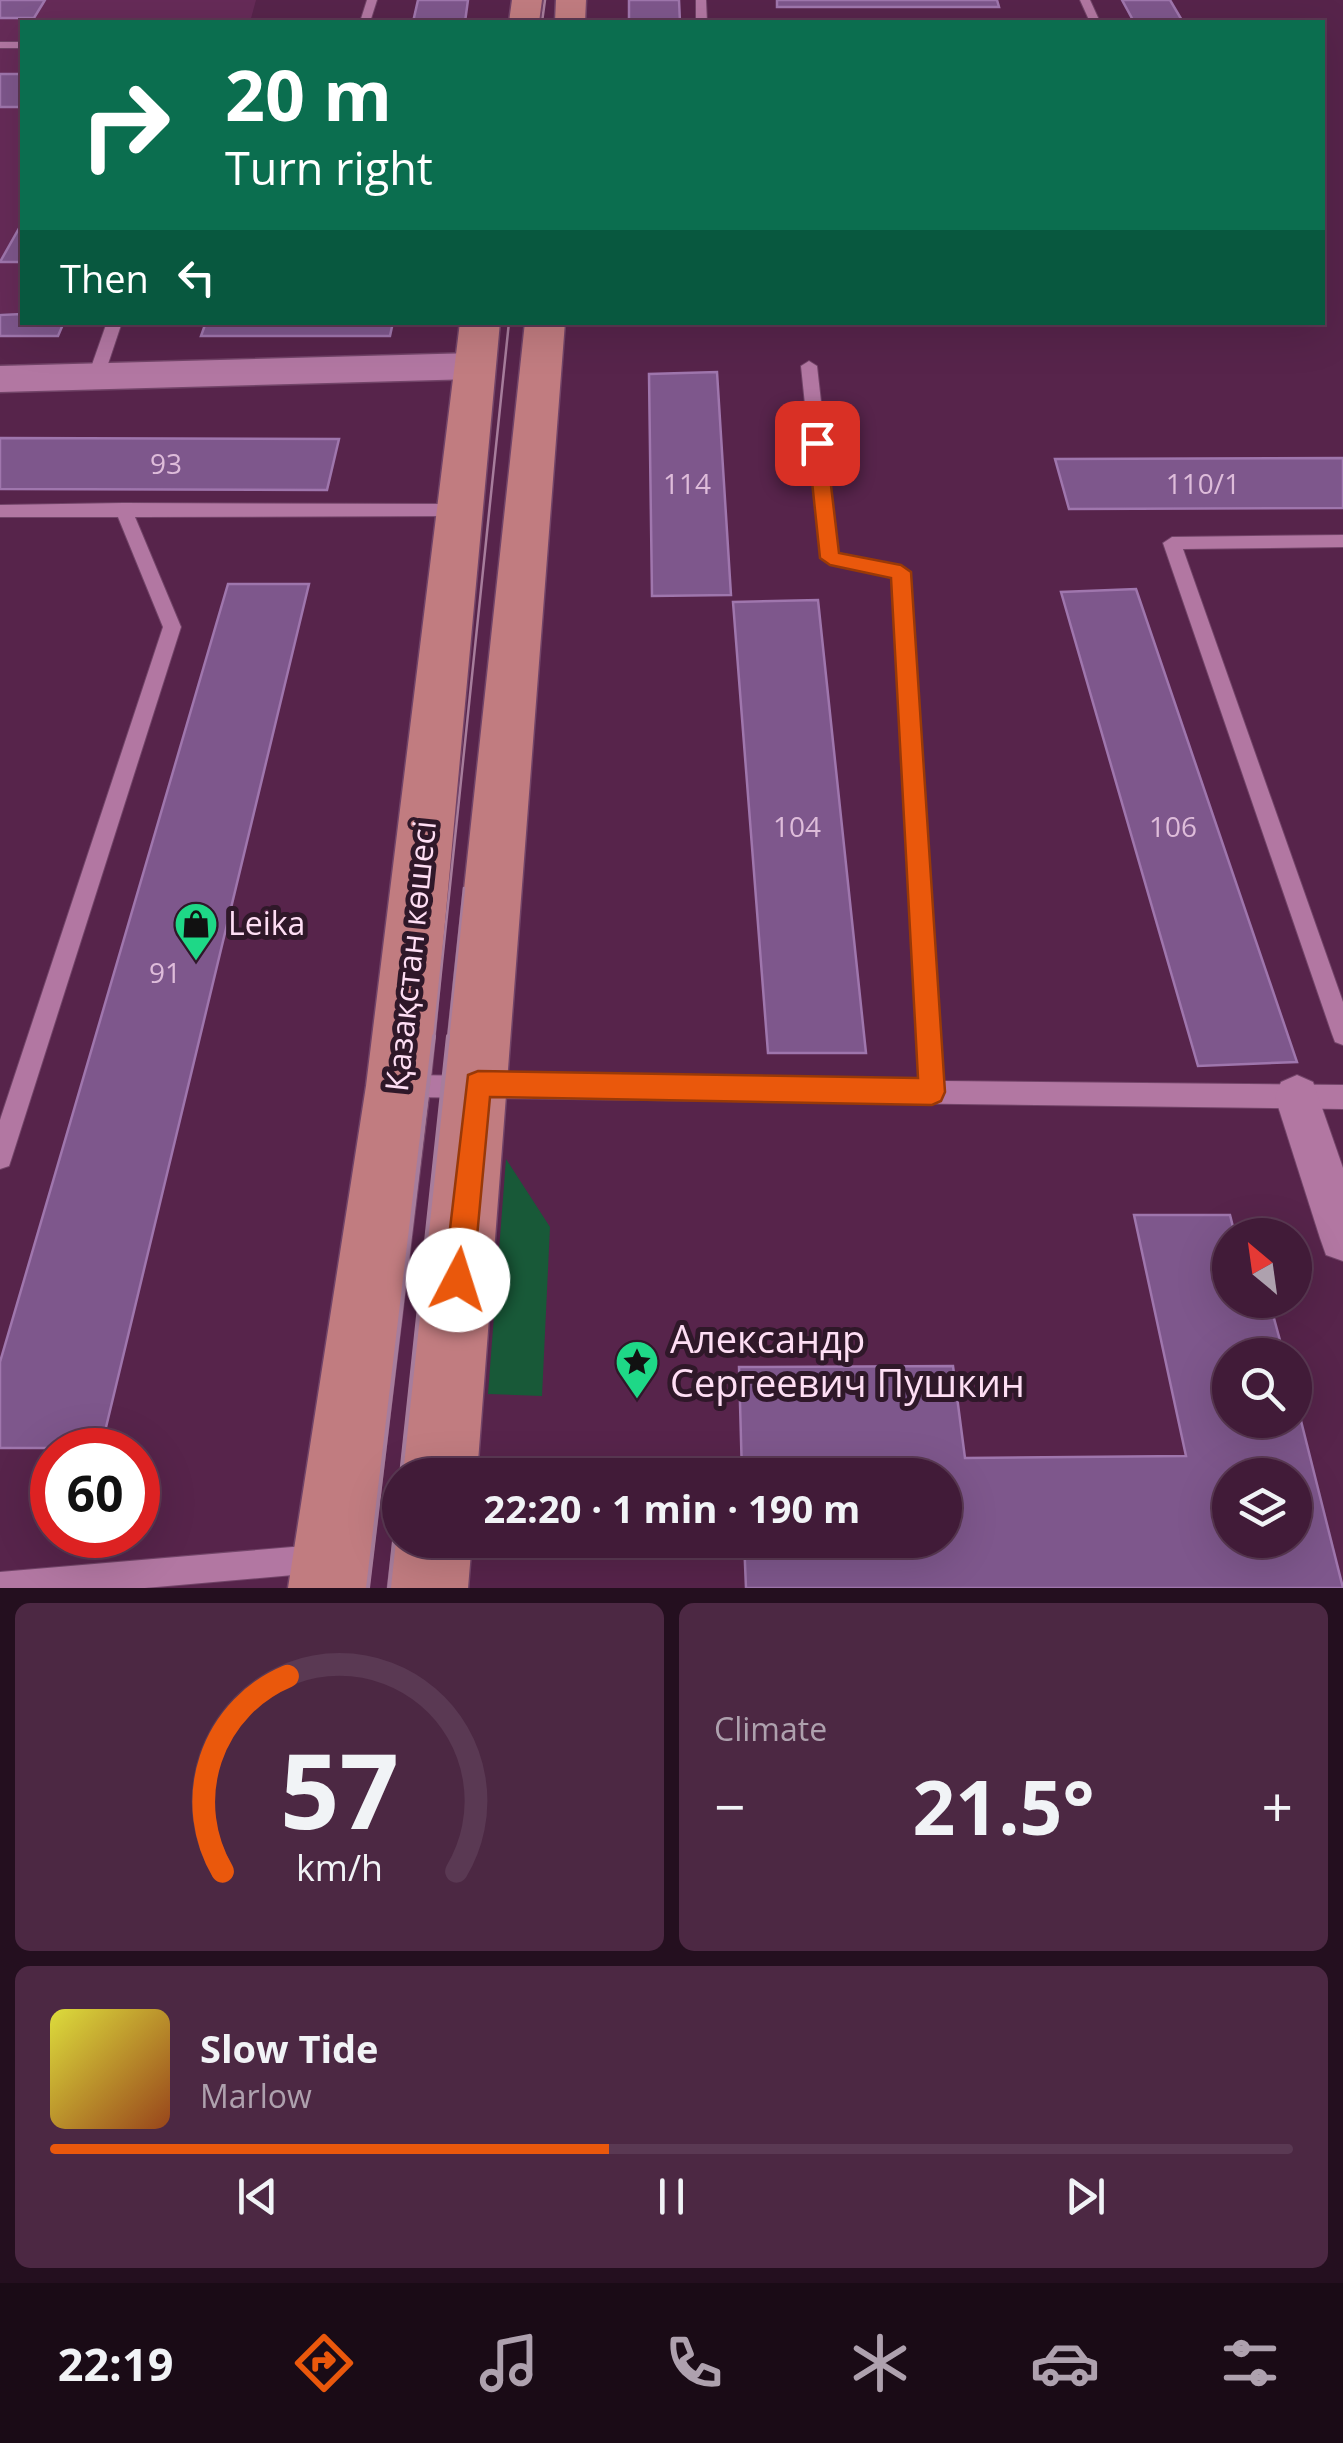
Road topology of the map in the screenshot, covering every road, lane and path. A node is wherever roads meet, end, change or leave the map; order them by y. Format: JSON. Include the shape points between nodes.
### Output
{"nodes":[{"id":1,"x":114,"y":325,"type":"edge"},
{"id":2,"x":543,"y":343,"type":"edge"},
{"id":3,"x":477,"y":344,"type":"edge"},
{"id":4,"x":809,"y":366,"type":"dead end"},
{"id":5,"x":96,"y":376,"type":"junction"},
{"id":6,"x":0,"y":379,"type":"edge"},
{"id":7,"x":123,"y":509,"type":"junction"},
{"id":8,"x":458,"y":510,"type":"junction"},
{"id":9,"x":0,"y":511,"type":"edge"},
{"id":10,"x":1343,"y":540,"type":"edge"},
{"id":11,"x":1343,"y":1034,"type":"edge"},
{"id":12,"x":478,"y":1084,"type":"junction"},
{"id":13,"x":398,"y":1086,"type":"junction"},
{"id":14,"x":932,"y":1092,"type":"junction"},
{"id":15,"x":1343,"y":1096,"type":"edge"},
{"id":16,"x":1297,"y":1097,"type":"junction"},
{"id":17,"x":0,"y":1157,"type":"edge"},
{"id":18,"x":1343,"y":1238,"type":"edge"},
{"id":19,"x":441,"y":1458,"type":"edge"},
{"id":20,"x":430,"y":1558,"type":"edge"},
{"id":21,"x":330,"y":1573,"type":"edge"},
{"id":22,"x":0,"y":1586,"type":"edge"},
{"id":23,"x":428,"y":1588,"type":"edge"}],
"edges":[{"from":1,"to":5,"type":"lane"},
{"from":2,"to":3,"type":"main road"},
{"from":2,"to":12,"type":"main road"},
{"from":3,"to":5,"type":"street"},
{"from":3,"to":8,"type":"main road","name":"Қазақстан көшесі"},
{"from":4,"to":14,"type":"lane","via":[[830,558],[901,572]]},
{"from":5,"to":6,"type":"street"},
{"from":7,"to":8,"type":"lane"},
{"from":7,"to":9,"type":"lane"},
{"from":7,"to":17,"type":"lane","via":[[172,627]]},
{"from":8,"to":13,"type":"main road","name":"Қазақстан көшесі"},
{"from":10,"to":11,"type":"lane","via":[[1172,543]]},
{"from":12,"to":13,"type":"lane"},
{"from":12,"to":14,"type":"lane"},
{"from":12,"to":19,"type":"main road"},
{"from":13,"to":21,"type":"main road","name":"Қазақстан көшесі"},
{"from":14,"to":16,"type":"lane"},
{"from":15,"to":16,"type":"lane"},
{"from":16,"to":18,"type":"street"},
{"from":20,"to":23,"type":"main road"},
{"from":21,"to":22,"type":"lane"}]}
